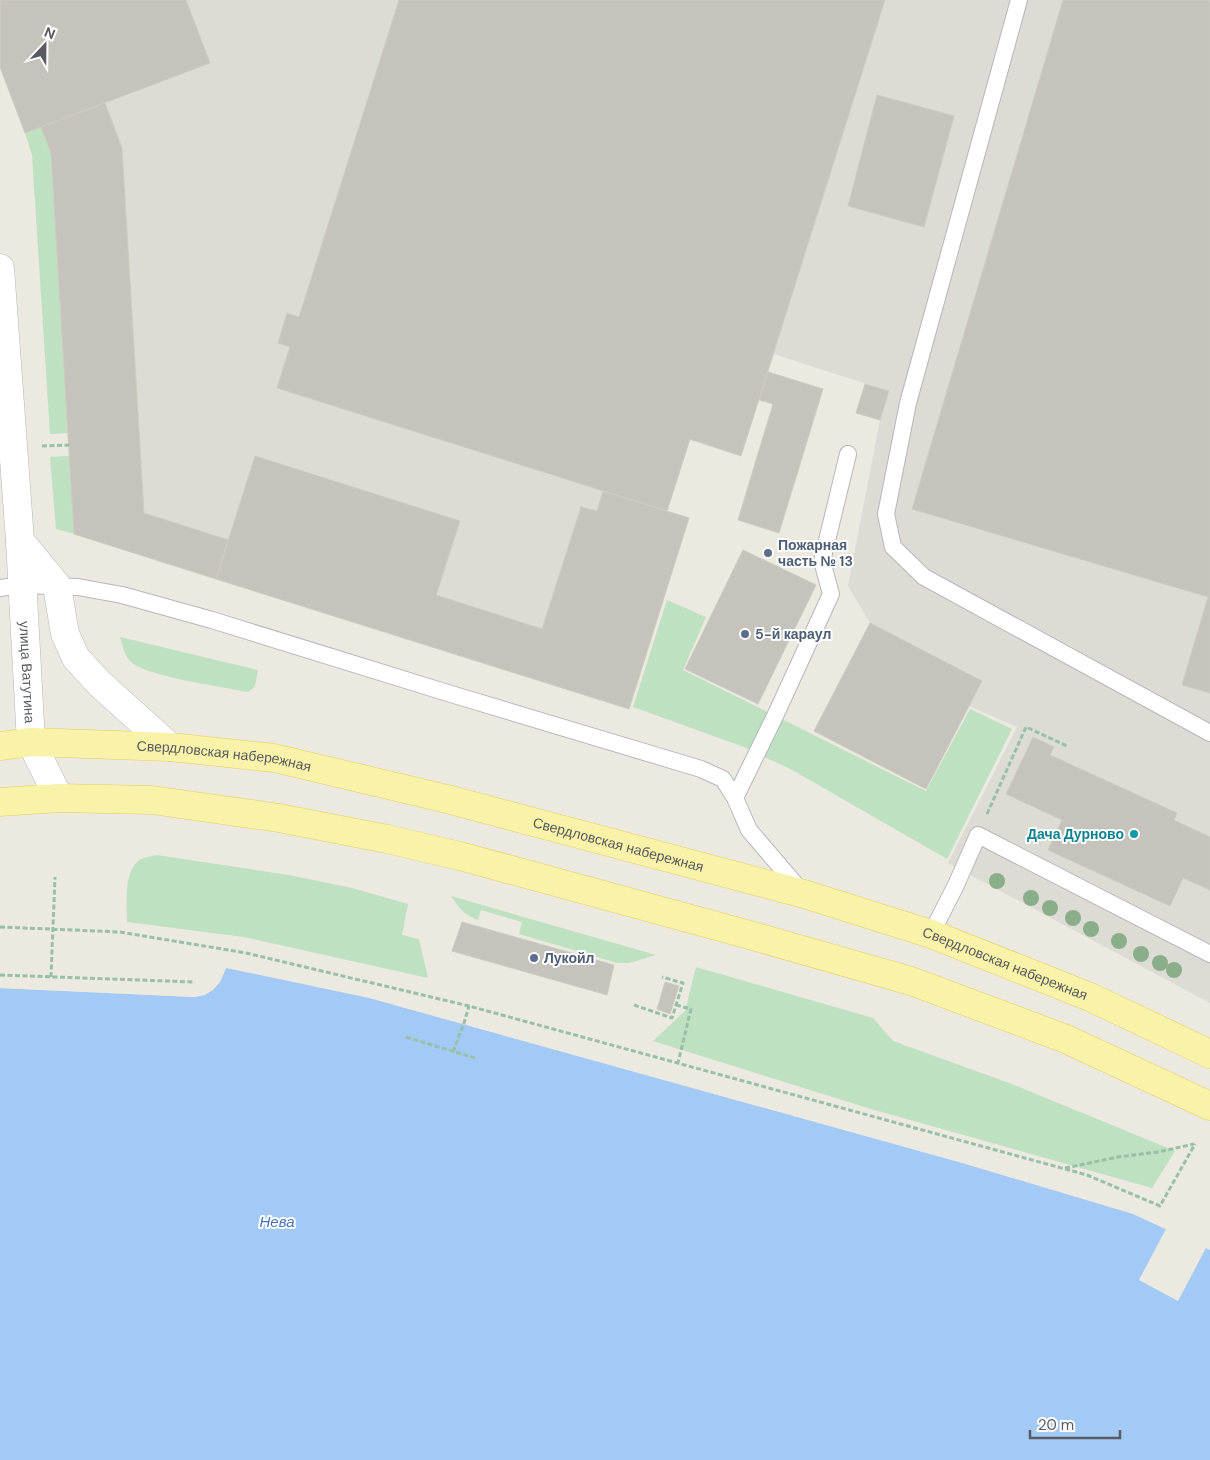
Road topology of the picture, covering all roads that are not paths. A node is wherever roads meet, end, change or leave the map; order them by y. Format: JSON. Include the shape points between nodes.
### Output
{"nodes":[{"id":1,"x":1019,"y":0,"type":"edge"},
{"id":2,"x":0,"y":268,"type":"edge"},
{"id":3,"x":4,"y":380,"type":"edge"},
{"id":4,"x":848,"y":454,"type":"dead end"},
{"id":5,"x":20,"y":541,"type":"junction"},
{"id":6,"x":11,"y":586,"type":"edge"},
{"id":7,"x":57,"y":586,"type":"junction"},
{"id":8,"x":1210,"y":734,"type":"edge"},
{"id":9,"x":31,"y":742,"type":"junction"},
{"id":10,"x":0,"y":746,"type":"edge"},
{"id":11,"x":170,"y":747,"type":"junction"},
{"id":12,"x":59,"y":798,"type":"junction"},
{"id":13,"x":735,"y":798,"type":"junction"},
{"id":14,"x":0,"y":802,"type":"edge"},
{"id":15,"x":804,"y":894,"type":"junction"},
{"id":16,"x":931,"y":934,"type":"junction"},
{"id":17,"x":1210,"y":954,"type":"edge"},
{"id":18,"x":1210,"y":1054,"type":"edge"},
{"id":19,"x":1210,"y":1106,"type":"edge"}],
"edges":[{"from":1,"to":8,"type":"lane","via":[[908,404],[886,514],[893,547],[924,577]]},
{"from":2,"to":3,"type":"street","name":"улица Ватутина"},
{"from":3,"to":5,"type":"street","name":"улица Ватутина"},
{"from":4,"to":13,"type":"lane","via":[[822,561],[831,594]]},
{"from":5,"to":6,"type":"street","name":"улица Ватутина"},
{"from":5,"to":7,"type":"street"},
{"from":6,"to":7,"type":"lane"},
{"from":6,"to":9,"type":"street","name":"улица Ватутина"},
{"from":7,"to":11,"type":"street","via":[[65,634],[76,658]]},
{"from":7,"to":13,"type":"lane","via":[[122,595],[212,620],[702,769],[723,779]]},
{"from":9,"to":10,"type":"main road","name":"Свердловская набережная"},
{"from":9,"to":11,"type":"main road","name":"Свердловская набережная"},
{"from":9,"to":12,"type":"street","name":"улица Ватутина"},
{"from":11,"to":15,"type":"main road","name":"Свердловская набережная","via":[[274,758],[447,798]]},
{"from":12,"to":14,"type":"main road"},
{"from":12,"to":19,"type":"main road","via":[[152,800],[279,818],[460,856],[911,980],[1066,1039]]},
{"from":13,"to":15,"type":"lane","via":[[749,830]]},
{"from":15,"to":16,"type":"main road","name":"Свердловская набережная"},
{"from":16,"to":17,"type":"lane","via":[[978,835]]},
{"from":16,"to":18,"type":"main road","name":"Свердловская набережная","via":[[1090,997]]}]}
